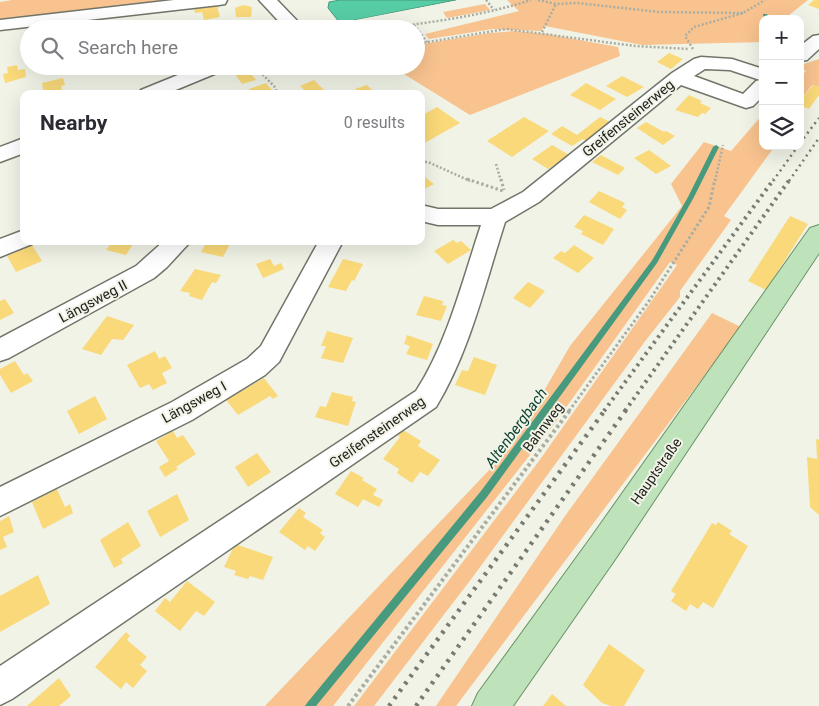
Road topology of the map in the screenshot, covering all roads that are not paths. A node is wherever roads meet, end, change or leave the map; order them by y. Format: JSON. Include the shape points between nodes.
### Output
{"nodes":[{"id":1,"x":219,"y":0,"type":"edge"},
{"id":2,"x":267,"y":0,"type":"edge"},
{"id":3,"x":44,"y":20,"type":"edge"},
{"id":4,"x":287,"y":20,"type":"edge"},
{"id":5,"x":20,"y":23,"type":"edge"},
{"id":6,"x":0,"y":25,"type":"edge"},
{"id":7,"x":819,"y":40,"type":"edge"},
{"id":8,"x":804,"y":53,"type":"edge"},
{"id":9,"x":759,"y":74,"type":"edge"},
{"id":10,"x":195,"y":75,"type":"edge"},
{"id":11,"x":679,"y":77,"type":"junction"},
{"id":12,"x":759,"y":89,"type":"edge"},
{"id":13,"x":158,"y":90,"type":"edge"},
{"id":14,"x":425,"y":214,"type":"edge"},
{"id":15,"x":495,"y":217,"type":"junction"},
{"id":16,"x":819,"y":234,"type":"edge"},
{"id":17,"x":20,"y":240,"type":"edge"},
{"id":18,"x":174,"y":245,"type":"edge"},
{"id":19,"x":329,"y":245,"type":"edge"},
{"id":20,"x":0,"y":248,"type":"edge"},
{"id":21,"x":0,"y":350,"type":"edge"},
{"id":22,"x":0,"y":502,"type":"edge"},
{"id":23,"x":0,"y":687,"type":"edge"},
{"id":24,"x":491,"y":706,"type":"edge"}],
"edges":[{"from":1,"to":3,"type":"street"},
{"from":2,"to":4,"type":"street"},
{"from":5,"to":6,"type":"street"},
{"from":7,"to":8,"type":"street"},
{"from":9,"to":11,"type":"street","name":"Greifensteinerweg","via":[[732,65],[701,63]]},
{"from":10,"to":13,"type":"street"},
{"from":11,"to":12,"type":"street","via":[[746,102]]},
{"from":11,"to":15,"type":"street","name":"Greifensteinerweg","via":[[531,196]]},
{"from":14,"to":15,"type":"street"},
{"from":15,"to":23,"type":"street","name":"Greifensteinerweg","via":[[454,342],[440,377],[426,399]]},
{"from":16,"to":24,"type":"main road","name":"Hauptstraße"},
{"from":17,"to":20,"type":"street"},
{"from":18,"to":21,"type":"street","name":"Längsweg II","via":[[159,261],[136,277]]},
{"from":19,"to":22,"type":"street","name":"Längsweg I","via":[[270,354],[256,367],[182,411]]}]}
